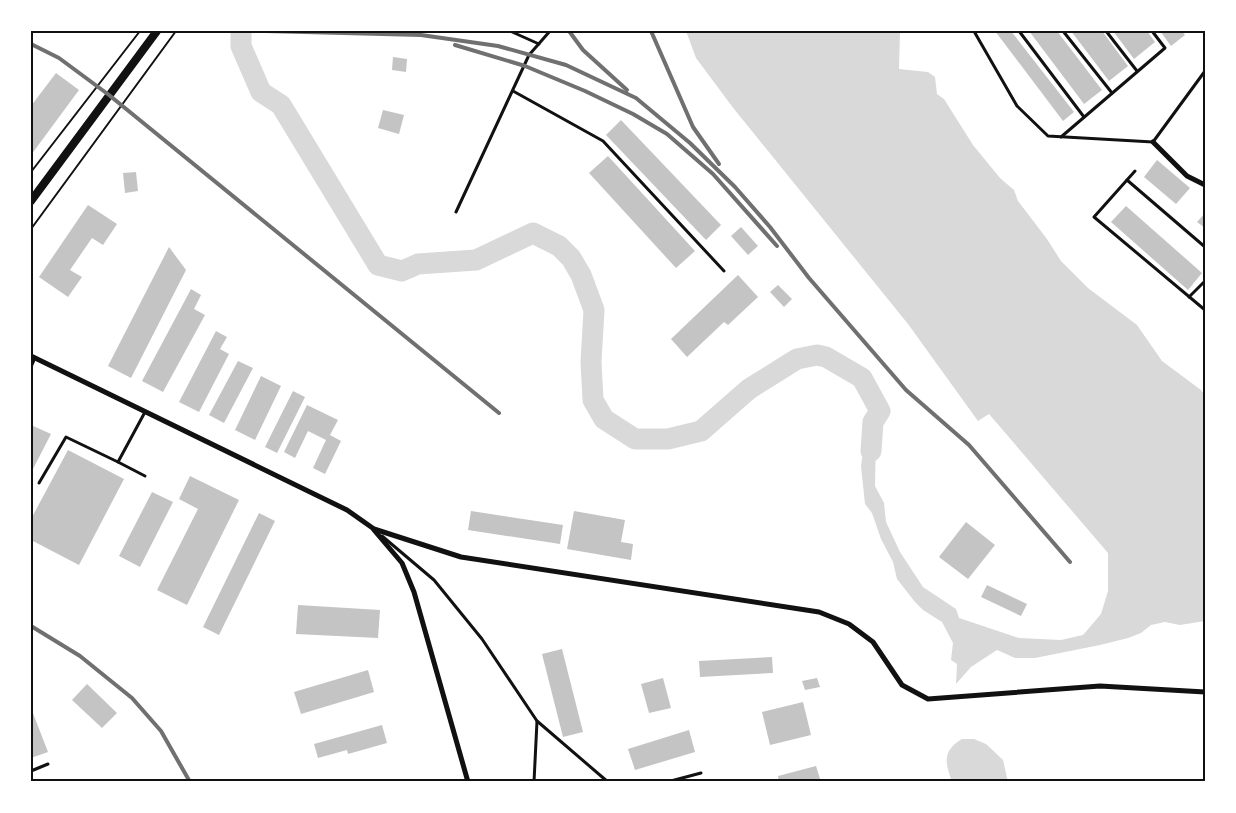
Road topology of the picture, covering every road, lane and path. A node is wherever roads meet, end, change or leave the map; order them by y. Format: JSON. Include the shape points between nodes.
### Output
{"nodes":[{"id":1,"x":140,"y":31,"type":"edge"},
{"id":2,"x":157,"y":31,"type":"edge"},
{"id":3,"x":176,"y":31,"type":"edge"},
{"id":4,"x":510,"y":31,"type":"edge"},
{"id":5,"x":550,"y":31,"type":"edge"},
{"id":6,"x":977,"y":31,"type":"edge"},
{"id":7,"x":1019,"y":31,"type":"edge"},
{"id":8,"x":1063,"y":31,"type":"edge"},
{"id":9,"x":1106,"y":31,"type":"edge"},
{"id":10,"x":1152,"y":31,"type":"edge"},
{"id":11,"x":538,"y":44,"type":"junction"},
{"id":12,"x":1137,"y":71,"type":"junction"},
{"id":13,"x":1205,"y":71,"type":"edge"},
{"id":14,"x":513,"y":91,"type":"junction"},
{"id":15,"x":1112,"y":93,"type":"junction"},
{"id":16,"x":1084,"y":117,"type":"junction"},
{"id":17,"x":1061,"y":137,"type":"junction"},
{"id":18,"x":1153,"y":142,"type":"junction"},
{"id":19,"x":1135,"y":171,"type":"dead end"},
{"id":20,"x":31,"y":172,"type":"edge"},
{"id":21,"x":1127,"y":180,"type":"junction"},
{"id":22,"x":1205,"y":185,"type":"edge"},
{"id":23,"x":31,"y":201,"type":"edge"},
{"id":24,"x":456,"y":212,"type":"dead end"},
{"id":25,"x":31,"y":229,"type":"edge"},
{"id":26,"x":1205,"y":247,"type":"edge"},
{"id":27,"x":724,"y":271,"type":"dead end"},
{"id":28,"x":1205,"y":281,"type":"edge"},
{"id":29,"x":1189,"y":297,"type":"junction"},
{"id":30,"x":1205,"y":310,"type":"edge"},
{"id":31,"x":33,"y":357,"type":"edge"},
{"id":32,"x":31,"y":367,"type":"edge"},
{"id":33,"x":145,"y":412,"type":"junction"},
{"id":34,"x":118,"y":462,"type":"junction"},
{"id":35,"x":145,"y":476,"type":"dead end"},
{"id":36,"x":39,"y":483,"type":"dead end"},
{"id":37,"x":374,"y":529,"type":"junction"},
{"id":38,"x":1205,"y":692,"type":"edge"},
{"id":39,"x":537,"y":721,"type":"junction"},
{"id":40,"x":48,"y":764,"type":"dead end"},
{"id":41,"x":31,"y":771,"type":"edge"},
{"id":42,"x":701,"y":773,"type":"dead end"},
{"id":43,"x":468,"y":782,"type":"edge"},
{"id":44,"x":534,"y":782,"type":"edge"},
{"id":45,"x":608,"y":782,"type":"edge"},
{"id":46,"x":667,"y":782,"type":"edge"}],
"edges":[{"from":1,"to":20,"type":"path"},
{"from":2,"to":23,"type":"street"},
{"from":3,"to":25,"type":"path"},
{"from":4,"to":11,"type":"lane"},
{"from":5,"to":11,"type":"lane"},
{"from":6,"to":17,"type":"lane","via":[[975,33],[1017,106],[1048,136]]},
{"from":7,"to":16,"type":"lane"},
{"from":8,"to":15,"type":"lane"},
{"from":9,"to":12,"type":"lane"},
{"from":10,"to":12,"type":"lane","via":[[1165,48]]},
{"from":11,"to":14,"type":"lane"},
{"from":12,"to":15,"type":"lane"},
{"from":13,"to":18,"type":"lane"},
{"from":14,"to":24,"type":"lane"},
{"from":14,"to":27,"type":"lane","via":[[604,141]]},
{"from":15,"to":16,"type":"lane"},
{"from":16,"to":17,"type":"lane"},
{"from":17,"to":18,"type":"lane"},
{"from":18,"to":22,"type":"street","via":[[1187,176]]},
{"from":19,"to":21,"type":"lane"},
{"from":21,"to":26,"type":"lane"},
{"from":21,"to":29,"type":"lane","via":[[1094,217]]},
{"from":28,"to":29,"type":"lane"},
{"from":29,"to":30,"type":"lane"},
{"from":31,"to":32,"type":"lane"},
{"from":31,"to":33,"type":"street"},
{"from":33,"to":34,"type":"lane"},
{"from":33,"to":37,"type":"street","via":[[348,510]]},
{"from":34,"to":35,"type":"lane"},
{"from":34,"to":36,"type":"lane","via":[[66,437]]},
{"from":37,"to":38,"type":"street","via":[[460,557],[819,612],[849,624],[873,642],[902,685],[928,699],[1100,686]]},
{"from":37,"to":39,"type":"lane","via":[[434,580],[482,639]]},
{"from":37,"to":43,"type":"street","via":[[402,563],[414,592]]},
{"from":39,"to":44,"type":"lane"},
{"from":39,"to":45,"type":"lane"},
{"from":40,"to":41,"type":"lane"},
{"from":42,"to":46,"type":"lane"}]}
